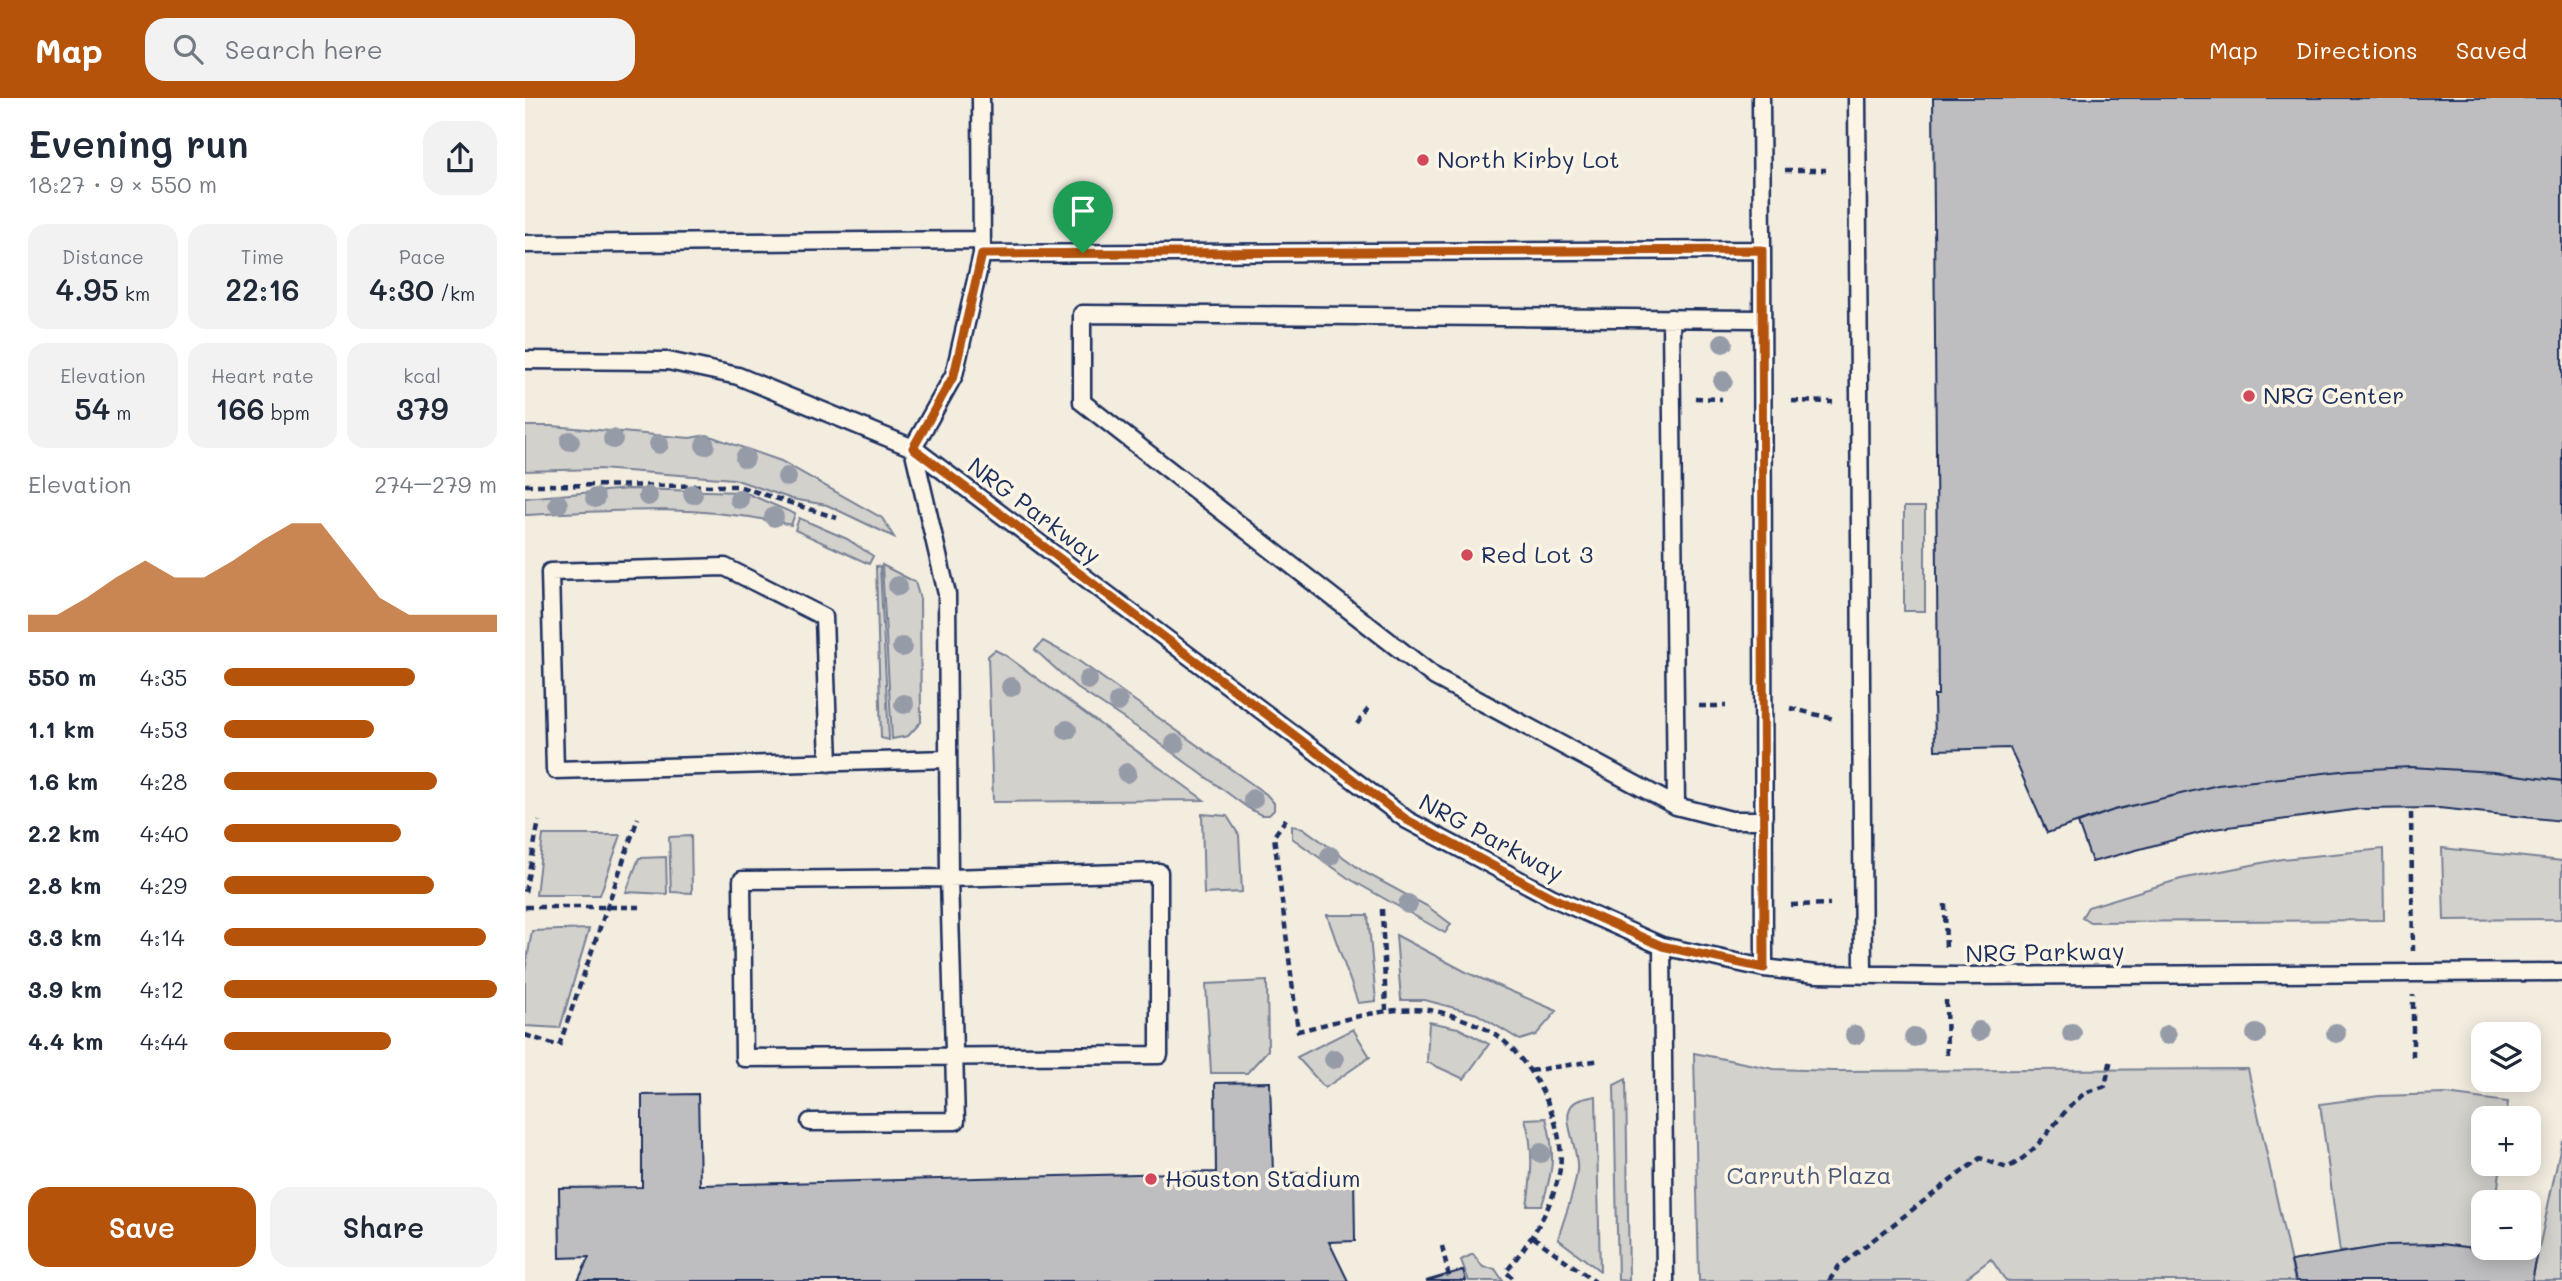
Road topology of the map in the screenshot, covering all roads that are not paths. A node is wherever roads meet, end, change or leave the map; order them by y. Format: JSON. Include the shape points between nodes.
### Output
{"nodes":[{"id":1,"x":981,"y":98,"type":"edge"},
{"id":2,"x":1761,"y":98,"type":"edge"},
{"id":3,"x":1857,"y":98,"type":"edge"},
{"id":4,"x":525,"y":244,"type":"edge"},
{"id":5,"x":982,"y":247,"type":"junction"},
{"id":6,"x":1762,"y":250,"type":"junction"},
{"id":7,"x":1671,"y":318,"type":"junction"},
{"id":8,"x":1762,"y":319,"type":"junction"},
{"id":9,"x":525,"y":360,"type":"edge"},
{"id":10,"x":913,"y":448,"type":"junction"},
{"id":11,"x":948,"y":759,"type":"junction"},
{"id":12,"x":829,"y":763,"type":"junction"},
{"id":13,"x":1676,"y":806,"type":"junction"},
{"id":14,"x":1762,"y":820,"type":"junction"},
{"id":15,"x":949,"y":878,"type":"junction"},
{"id":16,"x":1662,"y":946,"type":"junction"},
{"id":17,"x":1764,"y":968,"type":"junction"},
{"id":18,"x":2562,"y":972,"type":"edge"},
{"id":19,"x":1863,"y":975,"type":"junction"},
{"id":20,"x":954,"y":1057,"type":"junction"},
{"id":21,"x":810,"y":1122,"type":"dead end"},
{"id":22,"x":1665,"y":1281,"type":"edge"}],
"edges":[{"from":1,"to":5,"type":"lane"},
{"from":2,"to":6,"type":"lane"},
{"from":3,"to":19,"type":"lane"},
{"from":4,"to":5,"type":"lane"},
{"from":5,"to":6,"type":"lane"},
{"from":5,"to":10,"type":"lane","via":[[954,375]]},
{"from":6,"to":8,"type":"lane"},
{"from":7,"to":8,"type":"lane"},
{"from":7,"to":13,"type":"lane"},
{"from":7,"to":13,"type":"lane","via":[[1082,314],[1082,402],[1435,677]]},
{"from":8,"to":14,"type":"lane"},
{"from":9,"to":10,"type":"lane","name":"NRG Parkway","via":[[668,361],[738,376]]},
{"from":10,"to":11,"type":"lane","via":[[947,594]]},
{"from":10,"to":16,"type":"lane","name":"NRG Parkway","via":[[1407,820],[1551,897]]},
{"from":11,"to":12,"type":"lane"},
{"from":11,"to":15,"type":"lane"},
{"from":12,"to":12,"type":"lane","via":[[555,770],[550,572],[725,567],[824,617]]},
{"from":13,"to":14,"type":"lane","via":[[1731,820]]},
{"from":14,"to":17,"type":"lane"},
{"from":15,"to":20,"type":"lane"},
{"from":15,"to":20,"type":"lane","via":[[742,880],[744,1058]]},
{"from":15,"to":20,"type":"lane","via":[[1159,872],[1159,1055]]},
{"from":16,"to":17,"type":"lane","name":"NRG Parkway"},
{"from":16,"to":22,"type":"lane"},
{"from":17,"to":19,"type":"lane","name":"NRG Parkway"},
{"from":18,"to":19,"type":"lane","name":"NRG Parkway"},
{"from":20,"to":21,"type":"lane","via":[[956,1121]]}]}
